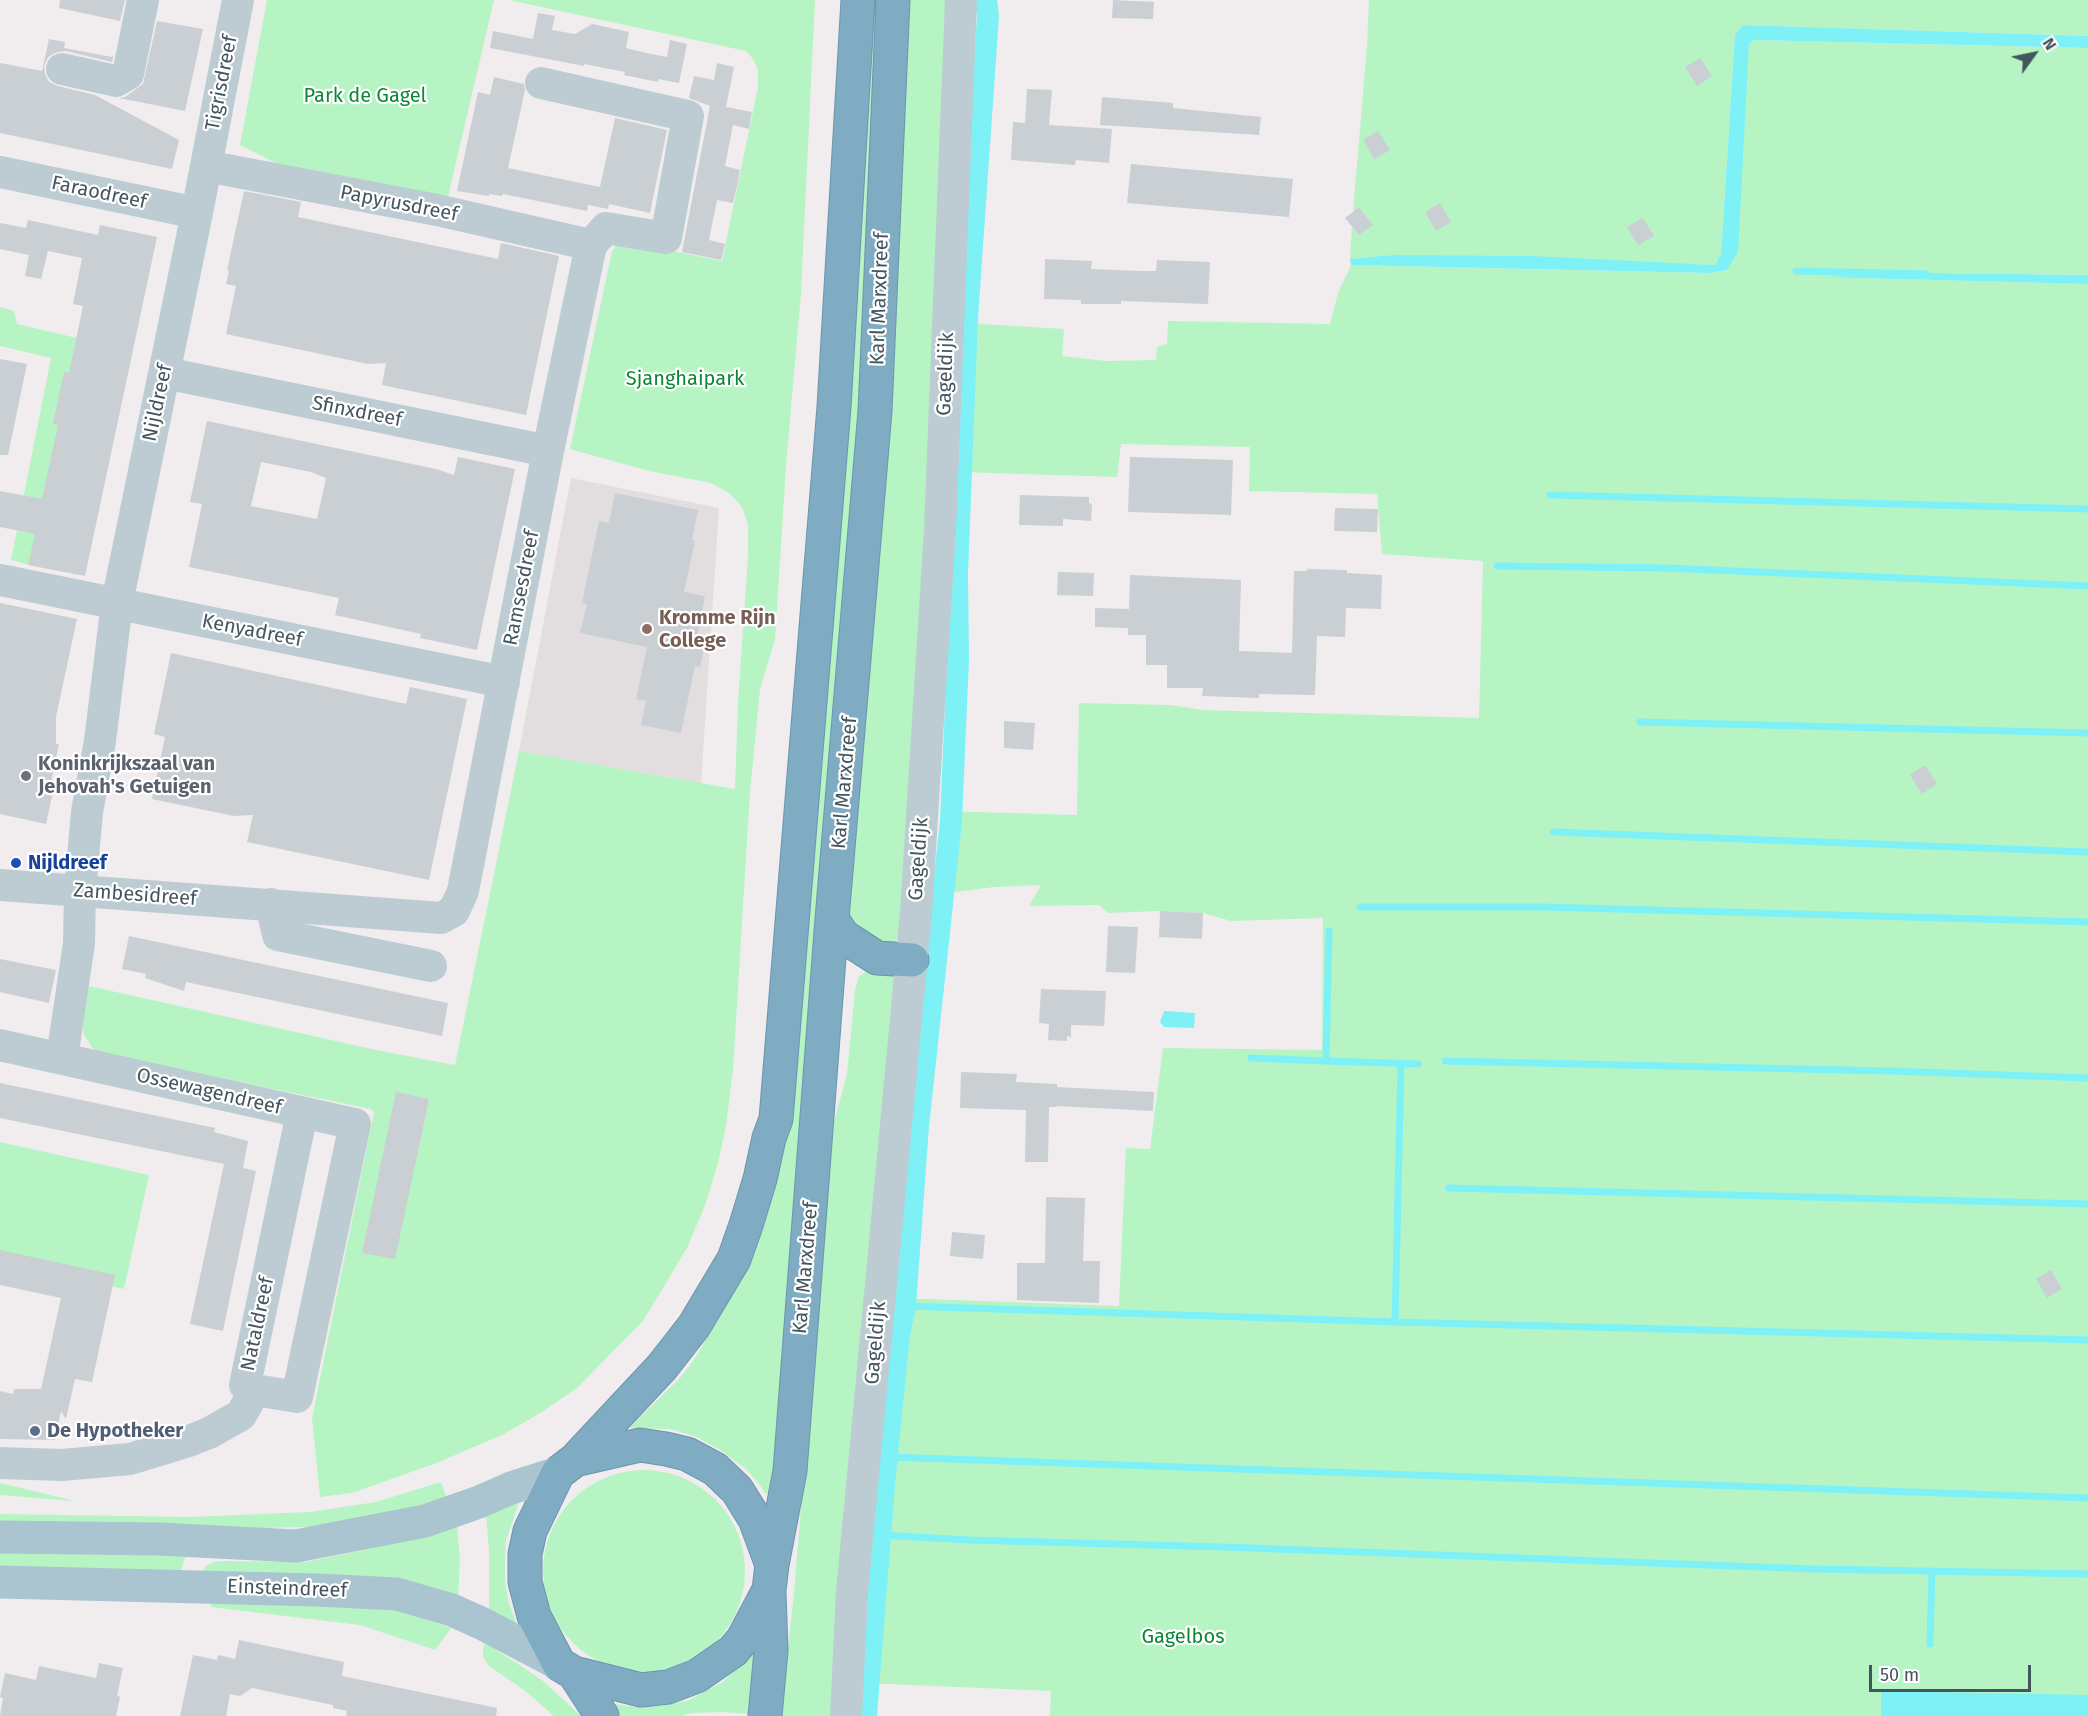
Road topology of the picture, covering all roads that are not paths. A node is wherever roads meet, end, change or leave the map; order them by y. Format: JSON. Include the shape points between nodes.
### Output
{"nodes":[{"id":1,"x":143,"y":0,"type":"edge"},
{"id":2,"x":238,"y":0,"type":"edge"},
{"id":3,"x":858,"y":0,"type":"edge"},
{"id":4,"x":893,"y":0,"type":"edge"},
{"id":5,"x":961,"y":0,"type":"edge"},
{"id":6,"x":62,"y":69,"type":"dead end"},
{"id":7,"x":542,"y":83,"type":"dead end"},
{"id":8,"x":206,"y":166,"type":"junction"},
{"id":9,"x":0,"y":172,"type":"edge"},
{"id":10,"x":197,"y":213,"type":"junction"},
{"id":11,"x":589,"y":254,"type":"junction"},
{"id":12,"x":165,"y":373,"type":"junction"},
{"id":13,"x":548,"y":451,"type":"junction"},
{"id":14,"x":0,"y":580,"type":"edge"},
{"id":15,"x":117,"y":603,"type":"junction"},
{"id":16,"x":504,"y":682,"type":"junction"},
{"id":17,"x":0,"y":885,"type":"edge"},
{"id":18,"x":80,"y":891,"type":"junction"},
{"id":19,"x":271,"y":904,"type":"junction"},
{"id":20,"x":454,"y":911,"type":"joint"},
{"id":21,"x":832,"y":919,"type":"junction"},
{"id":22,"x":877,"y":958,"type":"junction"},
{"id":23,"x":912,"y":960,"type":"junction"},
{"id":24,"x":431,"y":966,"type":"dead end"},
{"id":25,"x":825,"y":1008,"type":"junction"},
{"id":26,"x":0,"y":1046,"type":"edge"},
{"id":27,"x":62,"y":1058,"type":"junction"},
{"id":28,"x":302,"y":1113,"type":"junction"},
{"id":29,"x":355,"y":1124,"type":"joint"},
{"id":30,"x":255,"y":1390,"type":"junction"},
{"id":31,"x":0,"y":1463,"type":"edge"},
{"id":32,"x":566,"y":1466,"type":"junction"},
{"id":33,"x":0,"y":1537,"type":"edge"},
{"id":34,"x":771,"y":1577,"type":"junction"},
{"id":35,"x":0,"y":1582,"type":"edge"},
{"id":36,"x":567,"y":1669,"type":"junction"},
{"id":37,"x":602,"y":1716,"type":"edge"},
{"id":38,"x":765,"y":1716,"type":"edge"},
{"id":39,"x":846,"y":1716,"type":"edge"}],
"edges":[{"from":1,"to":6,"type":"street","via":[[128,74],[116,81]]},
{"from":2,"to":8,"type":"street","name":"Tigrisdreef"},
{"from":3,"to":32,"type":"highway","name":"Karl Marxdreef","via":[[834,407],[777,1119],[734,1259],[700,1317],[662,1367]]},
{"from":4,"to":21,"type":"highway","name":"Karl Marxdreef","via":[[875,411]]},
{"from":5,"to":23,"type":"street","name":"Gageldijk","via":[[940,530]]},
{"from":7,"to":11,"type":"street","via":[[688,116],[666,238],[606,228]]},
{"from":8,"to":10,"type":"street","name":"Nijldreef"},
{"from":8,"to":11,"type":"street","name":"Papyrusdreef","via":[[437,210]]},
{"from":9,"to":10,"type":"street","name":"Faraodreef"},
{"from":10,"to":12,"type":"street","name":"Nijldreef"},
{"from":11,"to":13,"type":"street","name":"Ramsesdreef"},
{"from":12,"to":13,"type":"street","name":"Sfinxdreef"},
{"from":12,"to":15,"type":"street","name":"Nijldreef"},
{"from":13,"to":16,"type":"street","name":"Ramsesdreef"},
{"from":14,"to":15,"type":"street","name":"Kenyadreef"},
{"from":15,"to":16,"type":"street","name":"Kenyadreef"},
{"from":15,"to":18,"type":"street","name":"Nijldreef","via":[[87,812]]},
{"from":16,"to":20,"type":"street","name":"Ramsesdreef","via":[[463,891]]},
{"from":17,"to":18,"type":"street","name":"Zambesidreef"},
{"from":18,"to":19,"type":"street","name":"Zambesidreef"},
{"from":18,"to":27,"type":"street","via":[[79,943]]},
{"from":19,"to":20,"type":"street","name":"Zambesidreef","via":[[441,918]]},
{"from":19,"to":24,"type":"street","via":[[278,935]]},
{"from":21,"to":22,"type":"highway","via":[[843,936]]},
{"from":21,"to":25,"type":"highway","name":"Karl Marxdreef"},
{"from":22,"to":23,"type":"highway"},
{"from":22,"to":25,"type":"highway","via":[[847,977]]},
{"from":23,"to":39,"type":"street","name":"Gageldijk","via":[[852,1592]]},
{"from":25,"to":34,"type":"highway","name":"Karl Marxdreef","via":[[790,1471]]},
{"from":26,"to":27,"type":"street","name":"Ossewagendreef"},
{"from":27,"to":28,"type":"street","name":"Ossewagendreef"},
{"from":28,"to":29,"type":"street","name":"Ossewagendreef"},
{"from":28,"to":30,"type":"street","name":"Nataldreef","via":[[245,1384]]},
{"from":29,"to":30,"type":"street","name":"Nataldreef","via":[[297,1397]]},
{"from":30,"to":31,"type":"street","via":[[241,1415],[209,1433],[130,1459],[62,1465]]},
{"from":32,"to":33,"type":"main road","via":[[425,1521],[296,1546]]},
{"from":32,"to":34,"type":"highway","via":[[640,1445],[687,1454],[715,1469],[737,1490],[755,1519]]},
{"from":32,"to":36,"type":"highway","name":"Karl Marxdreef","via":[[530,1531],[525,1582],[534,1616]]},
{"from":34,"to":36,"type":"highway","via":[[738,1645],[697,1676],[668,1687],[642,1690]]},
{"from":34,"to":38,"type":"highway","via":[[771,1651]]},
{"from":35,"to":36,"type":"main road","name":"Einsteindreef","via":[[397,1594],[452,1610]]},
{"from":36,"to":37,"type":"highway","name":"Karl Marxdreef"}]}
